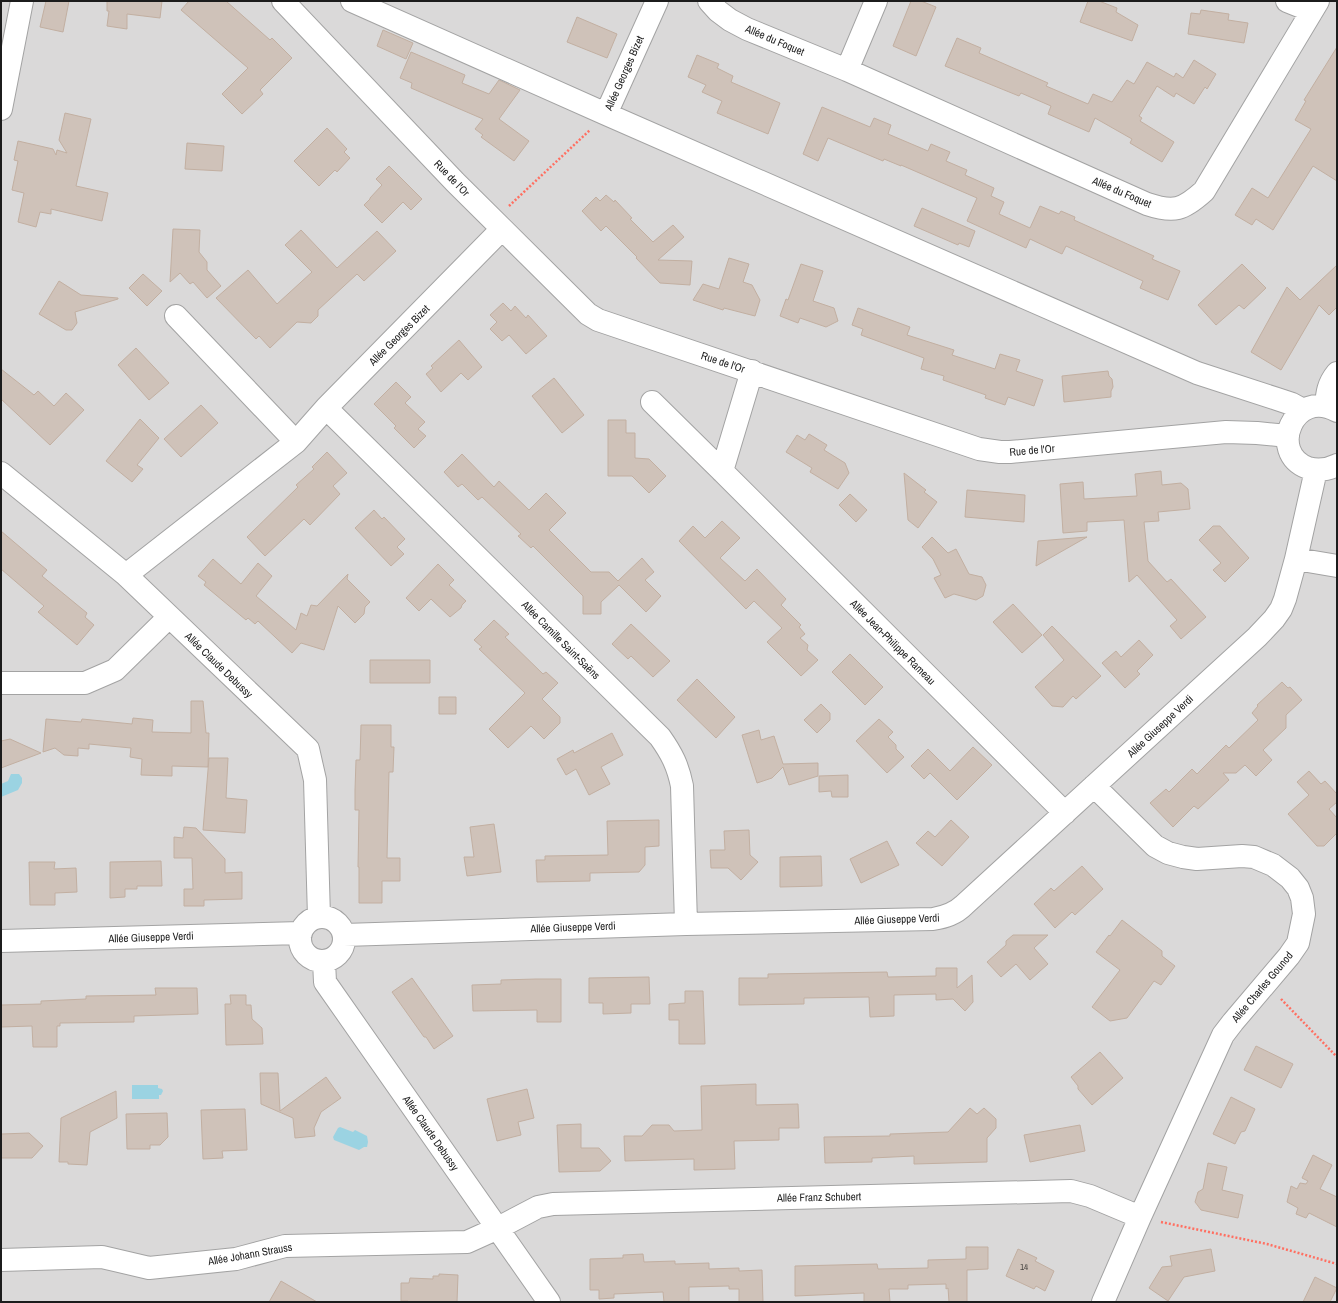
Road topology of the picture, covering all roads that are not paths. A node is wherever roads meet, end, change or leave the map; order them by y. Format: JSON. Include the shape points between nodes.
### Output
{"nodes":[{"id":1,"x":22,"y":1,"type":"edge"},
{"id":2,"x":282,"y":1,"type":"edge"},
{"id":3,"x":352,"y":1,"type":"edge"},
{"id":4,"x":657,"y":1,"type":"edge"},
{"id":5,"x":709,"y":1,"type":"edge"},
{"id":6,"x":876,"y":1,"type":"edge"},
{"id":7,"x":1286,"y":1,"type":"edge"},
{"id":8,"x":1315,"y":6,"type":"edge"},
{"id":9,"x":847,"y":70,"type":"junction"},
{"id":10,"x":1,"y":109,"type":"edge"},
{"id":11,"x":606,"y":114,"type":"junction"},
{"id":12,"x":498,"y":224,"type":"junction"},
{"id":13,"x":176,"y":316,"type":"dead end"},
{"id":14,"x":752,"y":371,"type":"junction"},
{"id":15,"x":1337,"y":373,"type":"edge"},
{"id":16,"x":652,"y":402,"type":"dead end"},
{"id":17,"x":326,"y":408,"type":"junction"},
{"id":18,"x":1332,"y":408,"type":"edge"},
{"id":19,"x":1303,"y":410,"type":"junction"},
{"id":20,"x":1288,"y":436,"type":"junction"},
{"id":21,"x":296,"y":442,"type":"junction"},
{"id":22,"x":1337,"y":465,"type":"edge"},
{"id":23,"x":1316,"y":470,"type":"junction"},
{"id":24,"x":722,"y":471,"type":"junction"},
{"id":25,"x":1,"y":473,"type":"edge"},
{"id":26,"x":1296,"y":559,"type":"junction"},
{"id":27,"x":1337,"y":566,"type":"edge"},
{"id":28,"x":126,"y":575,"type":"junction"},
{"id":29,"x":169,"y":617,"type":"junction"},
{"id":30,"x":1,"y":683,"type":"edge"},
{"id":31,"x":1094,"y":786,"type":"junction"},
{"id":32,"x":1064,"y":813,"type":"junction"},
{"id":33,"x":319,"y":917,"type":"junction"},
{"id":34,"x":686,"y":924,"type":"junction"},
{"id":35,"x":301,"y":933,"type":"junction"},
{"id":36,"x":344,"y":935,"type":"junction"},
{"id":37,"x":1,"y":941,"type":"edge"},
{"id":38,"x":324,"y":961,"type":"junction"},
{"id":39,"x":1140,"y":1217,"type":"junction"},
{"id":40,"x":498,"y":1228,"type":"junction"},
{"id":41,"x":1,"y":1260,"type":"edge"},
{"id":42,"x":550,"y":1302,"type":"edge"},
{"id":43,"x":1103,"y":1302,"type":"edge"}],
"edges":[{"from":1,"to":10,"type":"street"},
{"from":2,"to":12,"type":"street","name":"Rue de l'Or"},
{"from":3,"to":11,"type":"street"},
{"from":4,"to":11,"type":"street","name":"Allée Georges Bizet"},
{"from":5,"to":9,"type":"street","name":"Allée du Foquet","via":[[730,20],[747,29]]},
{"from":6,"to":9,"type":"street"},
{"from":7,"to":8,"type":"street","name":"Allée du Foquet"},
{"from":8,"to":9,"type":"street","name":"Allée du Foquet","via":[[1204,191],[1192,202],[1172,209],[1147,204]]},
{"from":11,"to":19,"type":"street","via":[[1197,373],[1278,399]]},
{"from":12,"to":14,"type":"street","name":"Rue de l'Or","via":[[592,317]]},
{"from":12,"to":17,"type":"street","name":"Allée Georges Bizet"},
{"from":13,"to":21,"type":"street"},
{"from":14,"to":20,"type":"street","name":"Rue de l'Or","via":[[979,448],[1000,452],[1226,432]]},
{"from":14,"to":24,"type":"street"},
{"from":15,"to":18,"type":"street","via":[[1327,392]]},
{"from":16,"to":24,"type":"street","name":"Allée Jean-Philippe Rameau"},
{"from":17,"to":21,"type":"street","name":"Allée Georges Bizet"},
{"from":17,"to":34,"type":"street","name":"Allée Camille Saint-Saëns","via":[[660,738],[669,750],[679,771],[682,786]]},
{"from":18,"to":19,"type":"street","via":[[1315,406]]},
{"from":19,"to":20,"type":"street","via":[[1296,415]]},
{"from":20,"to":23,"type":"street","via":[[1289,447],[1295,458],[1305,467]]},
{"from":21,"to":28,"type":"street","name":"Allée Georges Bizet"},
{"from":22,"to":23,"type":"street"},
{"from":23,"to":26,"type":"street","name":"Allée Giuseppe Verdi"},
{"from":24,"to":32,"type":"street","name":"Allée Jean-Philippe Rameau"},
{"from":25,"to":28,"type":"street","name":"Allée Claude Debussy"},
{"from":26,"to":27,"type":"street"},
{"from":26,"to":31,"type":"street","name":"Allée Giuseppe Verdi","via":[[1285,599],[1274,619]]},
{"from":28,"to":29,"type":"street","name":"Allée Claude Debussy"},
{"from":29,"to":30,"type":"street","via":[[115,670],[85,683]]},
{"from":29,"to":33,"type":"street","name":"Allée Claude Debussy","via":[[308,749],[315,780]]},
{"from":31,"to":32,"type":"street","name":"Allée Giuseppe Verdi"},
{"from":31,"to":39,"type":"street","name":"Allée Charles Gounod","via":[[1155,846],[1168,853],[1197,859],[1254,857],[1273,865],[1298,888],[1304,914],[1298,943],[1223,1035]]},
{"from":32,"to":34,"type":"street","name":"Allée Giuseppe Verdi","via":[[964,906],[942,918]]},
{"from":33,"to":35,"type":"street","via":[[311,920]]},
{"from":33,"to":36,"type":"street","via":[[335,921]]},
{"from":34,"to":36,"type":"street","name":"Allée Giuseppe Verdi"},
{"from":35,"to":37,"type":"street","name":"Allée Giuseppe Verdi"},
{"from":35,"to":38,"type":"street","via":[[303,949],[316,960]]},
{"from":36,"to":38,"type":"street","via":[[344,944],[340,952]]},
{"from":38,"to":40,"type":"street","name":"Allée Claude Debussy","via":[[325,982]]},
{"from":39,"to":40,"type":"street","name":"Allée Franz Schubert","via":[[1090,1196],[1071,1191],[553,1204],[538,1208]]},
{"from":39,"to":43,"type":"street","name":"Allée Charles Gounod"},
{"from":40,"to":41,"type":"street","name":"Allée Johann Strauss","via":[[467,1242],[285,1246],[236,1259],[149,1268],[102,1257]]},
{"from":40,"to":42,"type":"street","name":"Allée Claude Debussy"}]}
